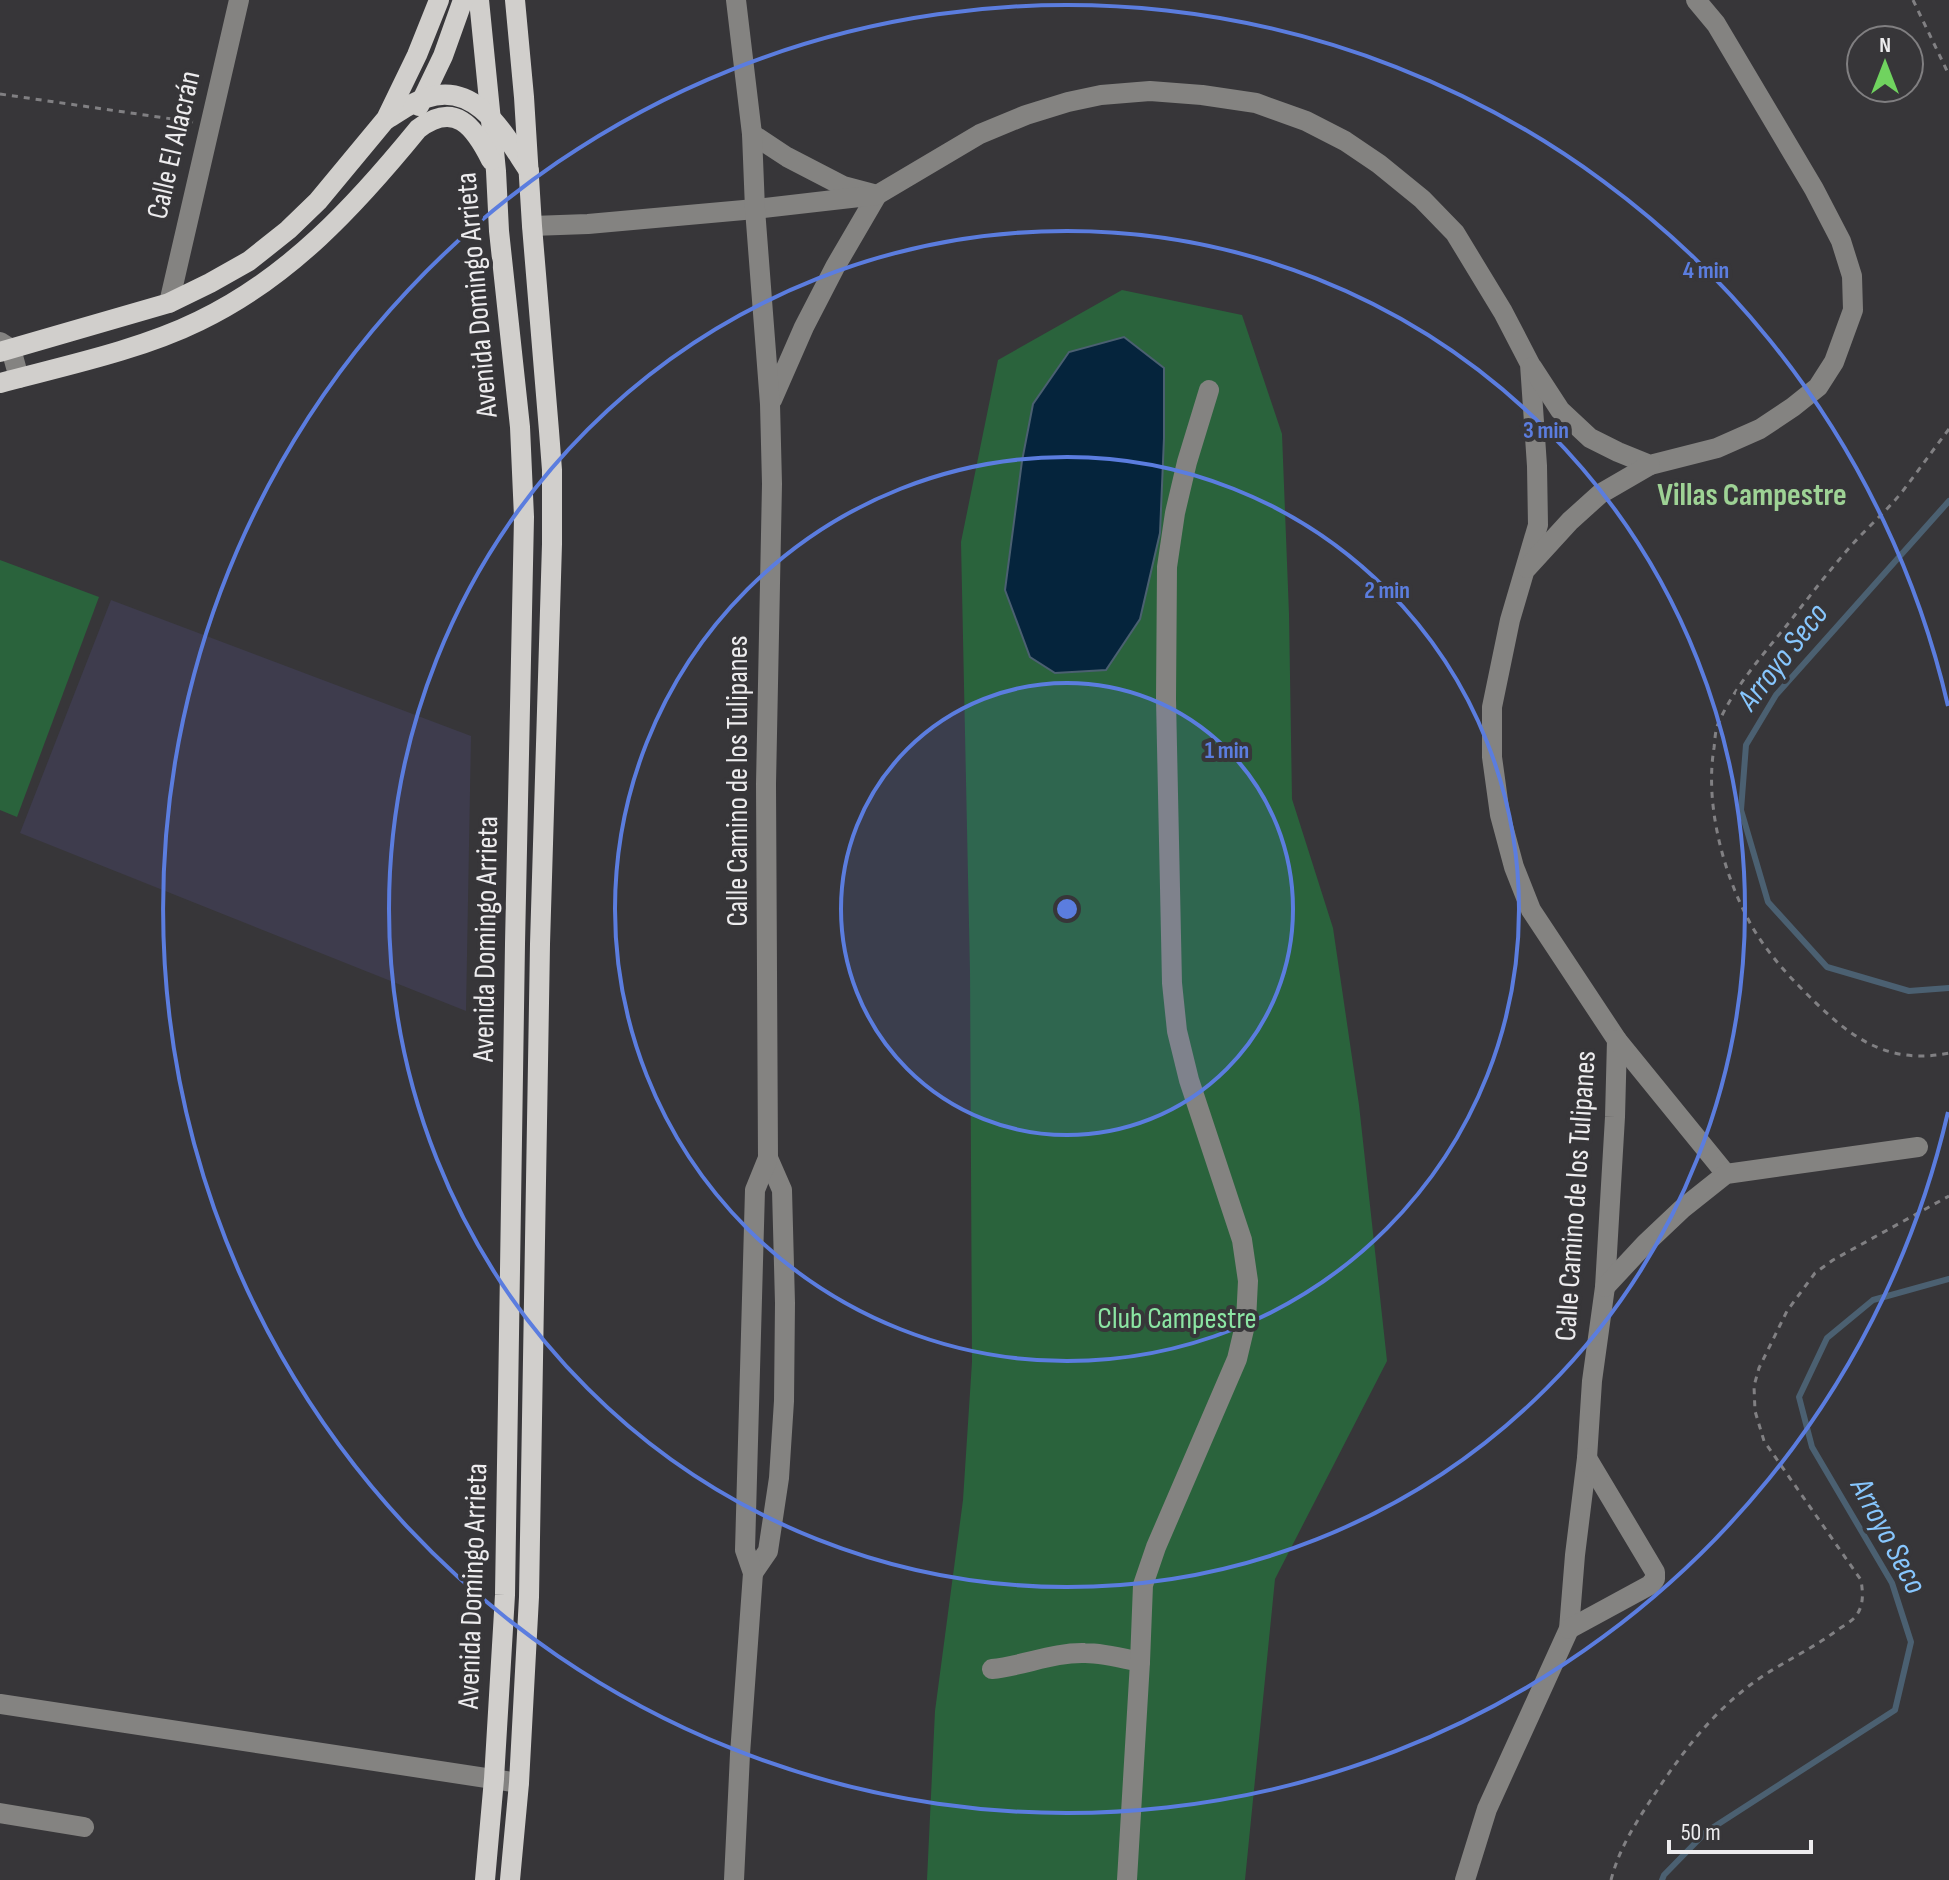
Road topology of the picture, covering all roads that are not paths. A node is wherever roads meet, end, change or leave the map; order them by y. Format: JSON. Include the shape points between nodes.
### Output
{"nodes":[{"id":1,"x":239,"y":0,"type":"edge"},
{"id":2,"x":439,"y":0,"type":"edge"},
{"id":3,"x":463,"y":0,"type":"edge"},
{"id":4,"x":479,"y":0,"type":"edge"},
{"id":5,"x":515,"y":0,"type":"edge"},
{"id":6,"x":736,"y":0,"type":"edge"},
{"id":7,"x":1696,"y":0,"type":"edge"},
{"id":8,"x":424,"y":98,"type":"junction"},
{"id":9,"x":490,"y":117,"type":"junction"},
{"id":10,"x":386,"y":119,"type":"junction"},
{"id":11,"x":752,"y":134,"type":"junction"},
{"id":12,"x":387,"y":166,"type":"junction"},
{"id":13,"x":496,"y":171,"type":"junction"},
{"id":14,"x":529,"y":171,"type":"junction"},
{"id":15,"x":877,"y":195,"type":"junction"},
{"id":16,"x":755,"y":209,"type":"junction"},
{"id":17,"x":532,"y":226,"type":"junction"},
{"id":18,"x":499,"y":231,"type":"junction"},
{"id":19,"x":169,"y":303,"type":"junction"},
{"id":20,"x":4,"y":348,"type":"edge"},
{"id":21,"x":1530,"y":364,"type":"junction"},
{"id":22,"x":10,"y":381,"type":"edge"},
{"id":23,"x":1209,"y":390,"type":"dead end"},
{"id":24,"x":770,"y":404,"type":"junction"},
{"id":25,"x":1650,"y":465,"type":"junction"},
{"id":26,"x":1525,"y":571,"type":"junction"},
{"id":27,"x":515,"y":944,"type":"junction"},
{"id":28,"x":540,"y":944,"type":"junction"},
{"id":29,"x":1617,"y":1040,"type":"junction"},
{"id":30,"x":1918,"y":1147,"type":"dead end"},
{"id":31,"x":768,"y":1158,"type":"junction"},
{"id":32,"x":1726,"y":1174,"type":"junction"},
{"id":33,"x":1605,"y":1287,"type":"junction"},
{"id":34,"x":1587,"y":1458,"type":"junction"},
{"id":35,"x":753,"y":1573,"type":"junction"},
{"id":36,"x":505,"y":1595,"type":"junction"},
{"id":37,"x":529,"y":1597,"type":"junction"},
{"id":38,"x":1569,"y":1629,"type":"junction"},
{"id":39,"x":1140,"y":1662,"type":"junction"},
{"id":40,"x":992,"y":1669,"type":"dead end"},
{"id":41,"x":0,"y":1704,"type":"edge"},
{"id":42,"x":494,"y":1779,"type":"junction"},
{"id":43,"x":519,"y":1783,"type":"junction"},
{"id":44,"x":0,"y":1813,"type":"edge"},
{"id":45,"x":84,"y":1827,"type":"dead end"},
{"id":46,"x":485,"y":1880,"type":"edge"},
{"id":47,"x":510,"y":1880,"type":"edge"},
{"id":48,"x":734,"y":1880,"type":"edge"},
{"id":49,"x":1127,"y":1880,"type":"edge"},
{"id":50,"x":1465,"y":1880,"type":"edge"}],
"edges":[{"from":1,"to":19,"type":"street","name":"Calle El Alacrán"},
{"from":2,"to":10,"type":"main road"},
{"from":3,"to":8,"type":"main road"},
{"from":4,"to":9,"type":"main road","name":"Avenida Domingo Arrieta"},
{"from":5,"to":14,"type":"main road","name":"Avenida Domingo Arrieta"},
{"from":6,"to":11,"type":"street","name":"Calle Camino de los Tulipanes"},
{"from":7,"to":25,"type":"street","via":[[1716,24],[1841,241],[1852,276],[1853,310],[1834,362],[1818,387],[1793,407],[1717,448]]},
{"from":8,"to":9,"type":"main road","via":[[462,96]]},
{"from":8,"to":10,"type":"main road"},
{"from":8,"to":12,"type":"main road"},
{"from":9,"to":13,"type":"main road","name":"Avenida Domingo Arrieta"},
{"from":9,"to":14,"type":"main road"},
{"from":10,"to":19,"type":"main road","via":[[288,230],[249,261]]},
{"from":11,"to":15,"type":"street","via":[[843,186]]},
{"from":11,"to":16,"type":"street","name":"Calle Camino de los Tulipanes"},
{"from":12,"to":13,"type":"main road","via":[[418,129],[440,116],[471,127]]},
{"from":12,"to":22,"type":"main road","via":[[322,236],[248,294],[198,322],[140,344]]},
{"from":13,"to":18,"type":"main road","name":"Avenida Domingo Arrieta"},
{"from":14,"to":17,"type":"main road","name":"Avenida Domingo Arrieta"},
{"from":15,"to":16,"type":"street","name":"Calle Camino de los Tulipanes"},
{"from":15,"to":21,"type":"street","name":"Calle Camino de los Tulipanes","via":[[980,134],[1068,102],[1150,91],[1256,103],[1345,141],[1422,199],[1455,233]]},
{"from":15,"to":24,"type":"street","name":"Calle Camino de los Tulipanes","via":[[804,327]]},
{"from":16,"to":17,"type":"street","name":"Calle Camino de los Tulipanes"},
{"from":16,"to":24,"type":"street","name":"Calle Camino de los Tulipanes"},
{"from":17,"to":18,"type":"main road"},
{"from":17,"to":28,"type":"main road","name":"Avenida Domingo Arrieta","via":[[552,470]]},
{"from":18,"to":27,"type":"main road","name":"Avenida Domingo Arrieta","via":[[524,517]]},
{"from":19,"to":20,"type":"main road"},
{"from":20,"to":22,"type":"street"},
{"from":21,"to":25,"type":"street","via":[[1560,410],[1590,438]]},
{"from":21,"to":26,"type":"street","name":"Calle Camino de los Tulipanes","via":[[1538,525]]},
{"from":23,"to":39,"type":"street","via":[[1187,462],[1167,567],[1172,983],[1189,1080],[1242,1240],[1246,1321],[1237,1359],[1147,1569]]},
{"from":24,"to":31,"type":"street","name":"Calle Camino de los Tulipanes"},
{"from":25,"to":26,"type":"street","via":[[1600,494]]},
{"from":26,"to":29,"type":"street","name":"Calle Camino de los Tulipanes","via":[[1492,707],[1500,815],[1531,910]]},
{"from":27,"to":28,"type":"main road"},
{"from":27,"to":36,"type":"main road","name":"Avenida Domingo Arrieta"},
{"from":28,"to":37,"type":"main road","name":"Avenida Domingo Arrieta"},
{"from":29,"to":32,"type":"street"},
{"from":29,"to":33,"type":"street","name":"Calle Camino de los Tulipanes"},
{"from":30,"to":32,"type":"street"},
{"from":31,"to":35,"type":"street","name":"Calle Camino de los Tulipanes","via":[[755,1190],[745,1550]]},
{"from":31,"to":35,"type":"street","name":"Calle Camino de los Tulipanes","via":[[782,1190],[784,1401],[768,1551]]},
{"from":32,"to":33,"type":"street","via":[[1682,1209]]},
{"from":33,"to":34,"type":"street","name":"Calle Camino de los Tulipanes"},
{"from":34,"to":38,"type":"street","name":"Calle Camino de los Tulipanes"},
{"from":34,"to":38,"type":"street","via":[[1655,1579]]},
{"from":35,"to":48,"type":"street","name":"Calle Camino de los Tulipanes"},
{"from":36,"to":37,"type":"main road"},
{"from":36,"to":42,"type":"main road","name":"Avenida Domingo Arrieta"},
{"from":37,"to":43,"type":"main road","name":"Avenida Domingo Arrieta"},
{"from":38,"to":50,"type":"street","name":"Calle Camino de los Tulipanes","via":[[1487,1809]]},
{"from":39,"to":40,"type":"street","via":[[1086,1652]]},
{"from":39,"to":49,"type":"street"},
{"from":41,"to":42,"type":"street"},
{"from":42,"to":43,"type":"street"},
{"from":42,"to":46,"type":"main road","name":"Avenida Domingo Arrieta"},
{"from":43,"to":47,"type":"main road","name":"Avenida Domingo Arrieta"},
{"from":44,"to":45,"type":"street"}]}
